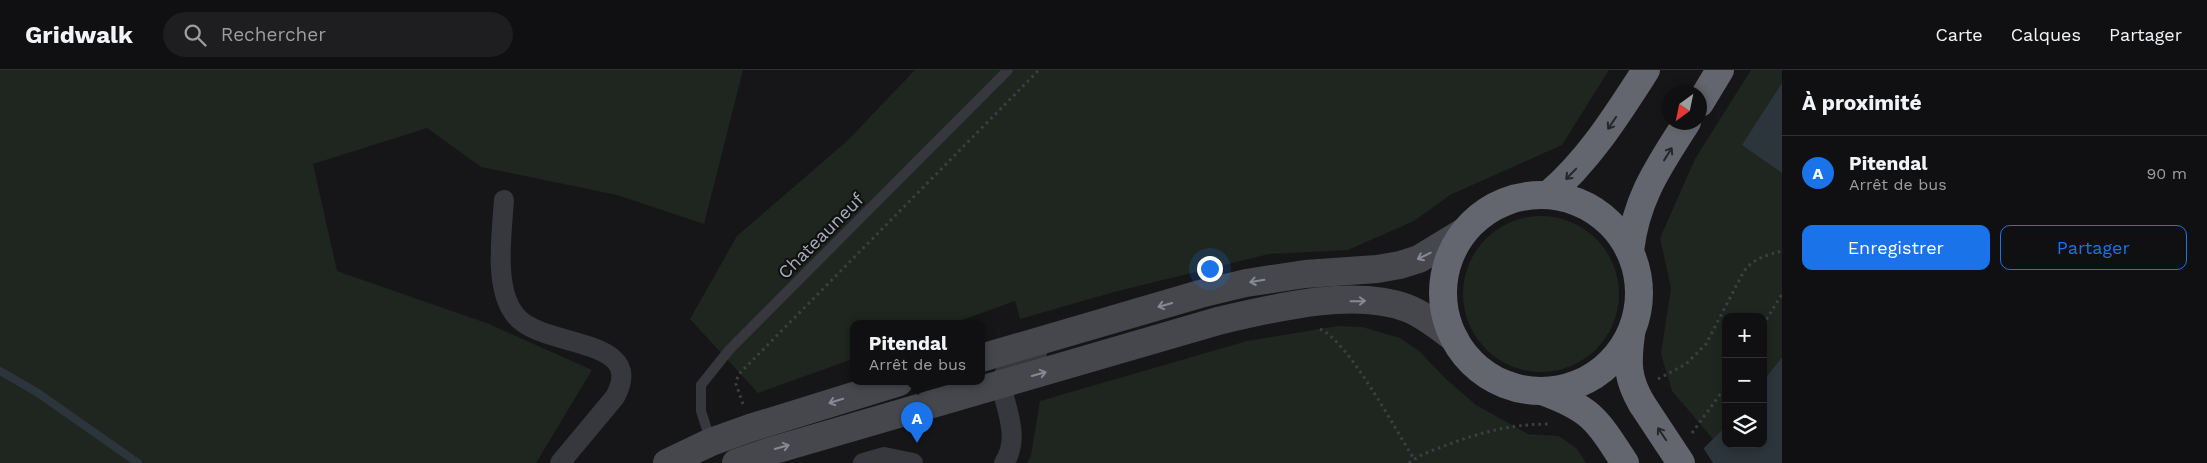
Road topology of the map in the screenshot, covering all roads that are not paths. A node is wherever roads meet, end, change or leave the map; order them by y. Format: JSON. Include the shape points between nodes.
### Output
{"nodes":[{"id":1,"x":1008,"y":70,"type":"edge"},
{"id":2,"x":1646,"y":70,"type":"edge"},
{"id":3,"x":1720,"y":70,"type":"edge"},
{"id":4,"x":1707,"y":91,"type":"edge"},
{"id":5,"x":1682,"y":130,"type":"edge"},
{"id":6,"x":1548,"y":196,"type":"junction"},
{"id":7,"x":504,"y":200,"type":"dead end"},
{"id":8,"x":1465,"y":231,"type":"junction"},
{"id":9,"x":1630,"y":251,"type":"junction"},
{"id":10,"x":1129,"y":315,"type":"junction"},
{"id":11,"x":1631,"y":334,"type":"junction"},
{"id":12,"x":1455,"y":339,"type":"junction"},
{"id":13,"x":985,"y":357,"type":"edge"},
{"id":14,"x":889,"y":385,"type":"edge"},
{"id":15,"x":1001,"y":385,"type":"junction"},
{"id":16,"x":1542,"y":391,"type":"junction"},
{"id":17,"x":712,"y":442,"type":"junction"},
{"id":18,"x":560,"y":463,"type":"edge"},
{"id":19,"x":667,"y":463,"type":"edge"},
{"id":20,"x":736,"y":463,"type":"edge"},
{"id":21,"x":863,"y":463,"type":"edge"},
{"id":22,"x":913,"y":463,"type":"edge"},
{"id":23,"x":1004,"y":463,"type":"edge"},
{"id":24,"x":1625,"y":463,"type":"edge"},
{"id":25,"x":1681,"y":463,"type":"edge"}],
"edges":[{"from":1,"to":17,"type":"lane","name":"Chateauneuf","via":[[730,349],[706,378],[701,385],[701,411]]},
{"from":2,"to":6,"type":"highway","one_way":true,"via":[[1592,150]]},
{"from":3,"to":4,"type":"highway"},
{"from":9,"to":5,"type":"highway","one_way":true,"via":[[1632,228],[1642,199]]},
{"from":6,"to":8,"type":"highway","via":[[1525,196],[1503,203],[1482,215]]},
{"from":6,"to":9,"type":"highway","via":[[1574,201],[1596,212],[1616,229]]},
{"from":7,"to":18,"type":"street","via":[[503,282],[516,317],[541,333],[608,353],[618,362],[621,373],[621,385],[615,397]]},
{"from":8,"to":10,"type":"main road","one_way":true,"via":[[1431,252],[1400,265],[1246,283]]},
{"from":8,"to":12,"type":"highway","via":[[1449,259],[1444,284],[1444,308]]},
{"from":9,"to":11,"type":"highway","via":[[1640,289],[1638,312]]},
{"from":10,"to":13,"type":"main road"},
{"from":10,"to":15,"type":"street","via":[[1088,340],[1019,359],[1006,371]]},
{"from":11,"to":16,"type":"highway","via":[[1617,356],[1584,382],[1568,388]]},
{"from":25,"to":11,"type":"highway","one_way":true,"bridge":true,"via":[[1647,393],[1635,392],[1628,370]]},
{"from":15,"to":12,"type":"main road","one_way":true,"via":[[1218,321],[1277,308],[1329,302],[1376,301],[1398,306],[1416,312]]},
{"from":12,"to":16,"type":"highway","via":[[1470,361],[1491,377],[1516,388]]},
{"from":14,"to":17,"type":"main road","one_way":true},
{"from":20,"to":15,"type":"main road","one_way":true},
{"from":15,"to":23,"type":"street","via":[[1013,434]]},
{"from":16,"to":24,"type":"highway","via":[[1582,409],[1604,430]]},
{"from":17,"to":19,"type":"main road"},
{"from":21,"to":22,"type":"street","via":[[884,457]]}]}
